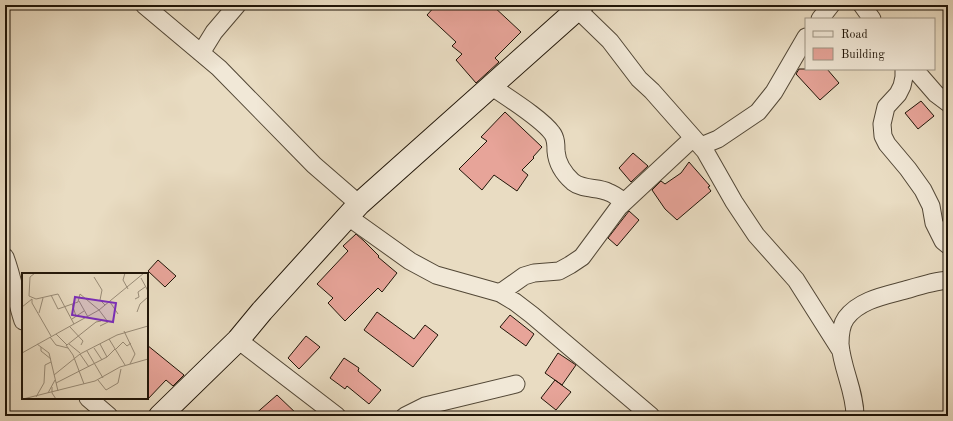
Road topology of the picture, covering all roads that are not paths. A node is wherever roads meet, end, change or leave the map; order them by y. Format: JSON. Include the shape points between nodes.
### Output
{"nodes":[{"id":1,"x":144,"y":5,"type":"edge"},
{"id":2,"x":237,"y":5,"type":"edge"},
{"id":3,"x":831,"y":5,"type":"edge"},
{"id":4,"x":862,"y":5,"type":"edge"},
{"id":5,"x":580,"y":7,"type":"edge"},
{"id":6,"x":821,"y":18,"type":"edge"},
{"id":7,"x":871,"y":18,"type":"edge"},
{"id":8,"x":805,"y":40,"type":"edge"},
{"id":9,"x":201,"y":53,"type":"junction"},
{"id":10,"x":904,"y":70,"type":"edge"},
{"id":11,"x":914,"y":70,"type":"edge"},
{"id":12,"x":491,"y":86,"type":"junction"},
{"id":13,"x":948,"y":103,"type":"edge"},
{"id":14,"x":697,"y":142,"type":"junction"},
{"id":15,"x":624,"y":202,"type":"junction"},
{"id":16,"x":353,"y":210,"type":"junction"},
{"id":17,"x":948,"y":245,"type":"edge"},
{"id":18,"x":5,"y":257,"type":"edge"},
{"id":19,"x":948,"y":280,"type":"edge"},
{"id":20,"x":500,"y":293,"type":"junction"},
{"id":21,"x":22,"y":318,"type":"edge"},
{"id":22,"x":238,"y":340,"type":"junction"},
{"id":23,"x":841,"y":351,"type":"junction"},
{"id":24,"x":516,"y":384,"type":"dead end"},
{"id":25,"x":89,"y":399,"type":"edge"},
{"id":26,"x":109,"y":416,"type":"edge"},
{"id":27,"x":160,"y":416,"type":"edge"},
{"id":28,"x":337,"y":416,"type":"edge"},
{"id":29,"x":405,"y":416,"type":"edge"},
{"id":30,"x":650,"y":416,"type":"edge"},
{"id":31,"x":856,"y":416,"type":"edge"}],
"edges":[{"from":1,"to":9,"type":"street"},
{"from":2,"to":9,"type":"street","via":[[214,32]]},
{"from":3,"to":6,"type":"street"},
{"from":4,"to":7,"type":"street"},
{"from":5,"to":12,"type":"street"},
{"from":5,"to":14,"type":"street","via":[[639,79]]},
{"from":8,"to":14,"type":"street","via":[[774,92],[758,112],[718,140]]},
{"from":9,"to":16,"type":"street","via":[[219,68],[314,165]]},
{"from":10,"to":17,"type":"street","via":[[902,86],[886,107],[882,124],[883,136],[886,144],[923,190],[931,206],[936,227]]},
{"from":11,"to":13,"type":"street","via":[[936,94]]},
{"from":12,"to":15,"type":"street","via":[[554,134],[557,160],[572,180],[581,186],[608,192]]},
{"from":12,"to":16,"type":"street"},
{"from":14,"to":15,"type":"street"},
{"from":14,"to":23,"type":"street","via":[[756,235],[796,280]]},
{"from":15,"to":20,"type":"street","via":[[582,257],[559,271],[524,276]]},
{"from":16,"to":20,"type":"street","via":[[410,261],[436,275]]},
{"from":16,"to":22,"type":"street"},
{"from":18,"to":21,"type":"street"},
{"from":19,"to":23,"type":"street","via":[[931,282],[871,300],[857,308],[846,318],[841,330]]},
{"from":20,"to":30,"type":"street","via":[[532,315]]},
{"from":22,"to":27,"type":"street"},
{"from":22,"to":28,"type":"street"},
{"from":23,"to":31,"type":"street"},
{"from":24,"to":29,"type":"street","via":[[425,406]]},
{"from":25,"to":26,"type":"street"}]}
